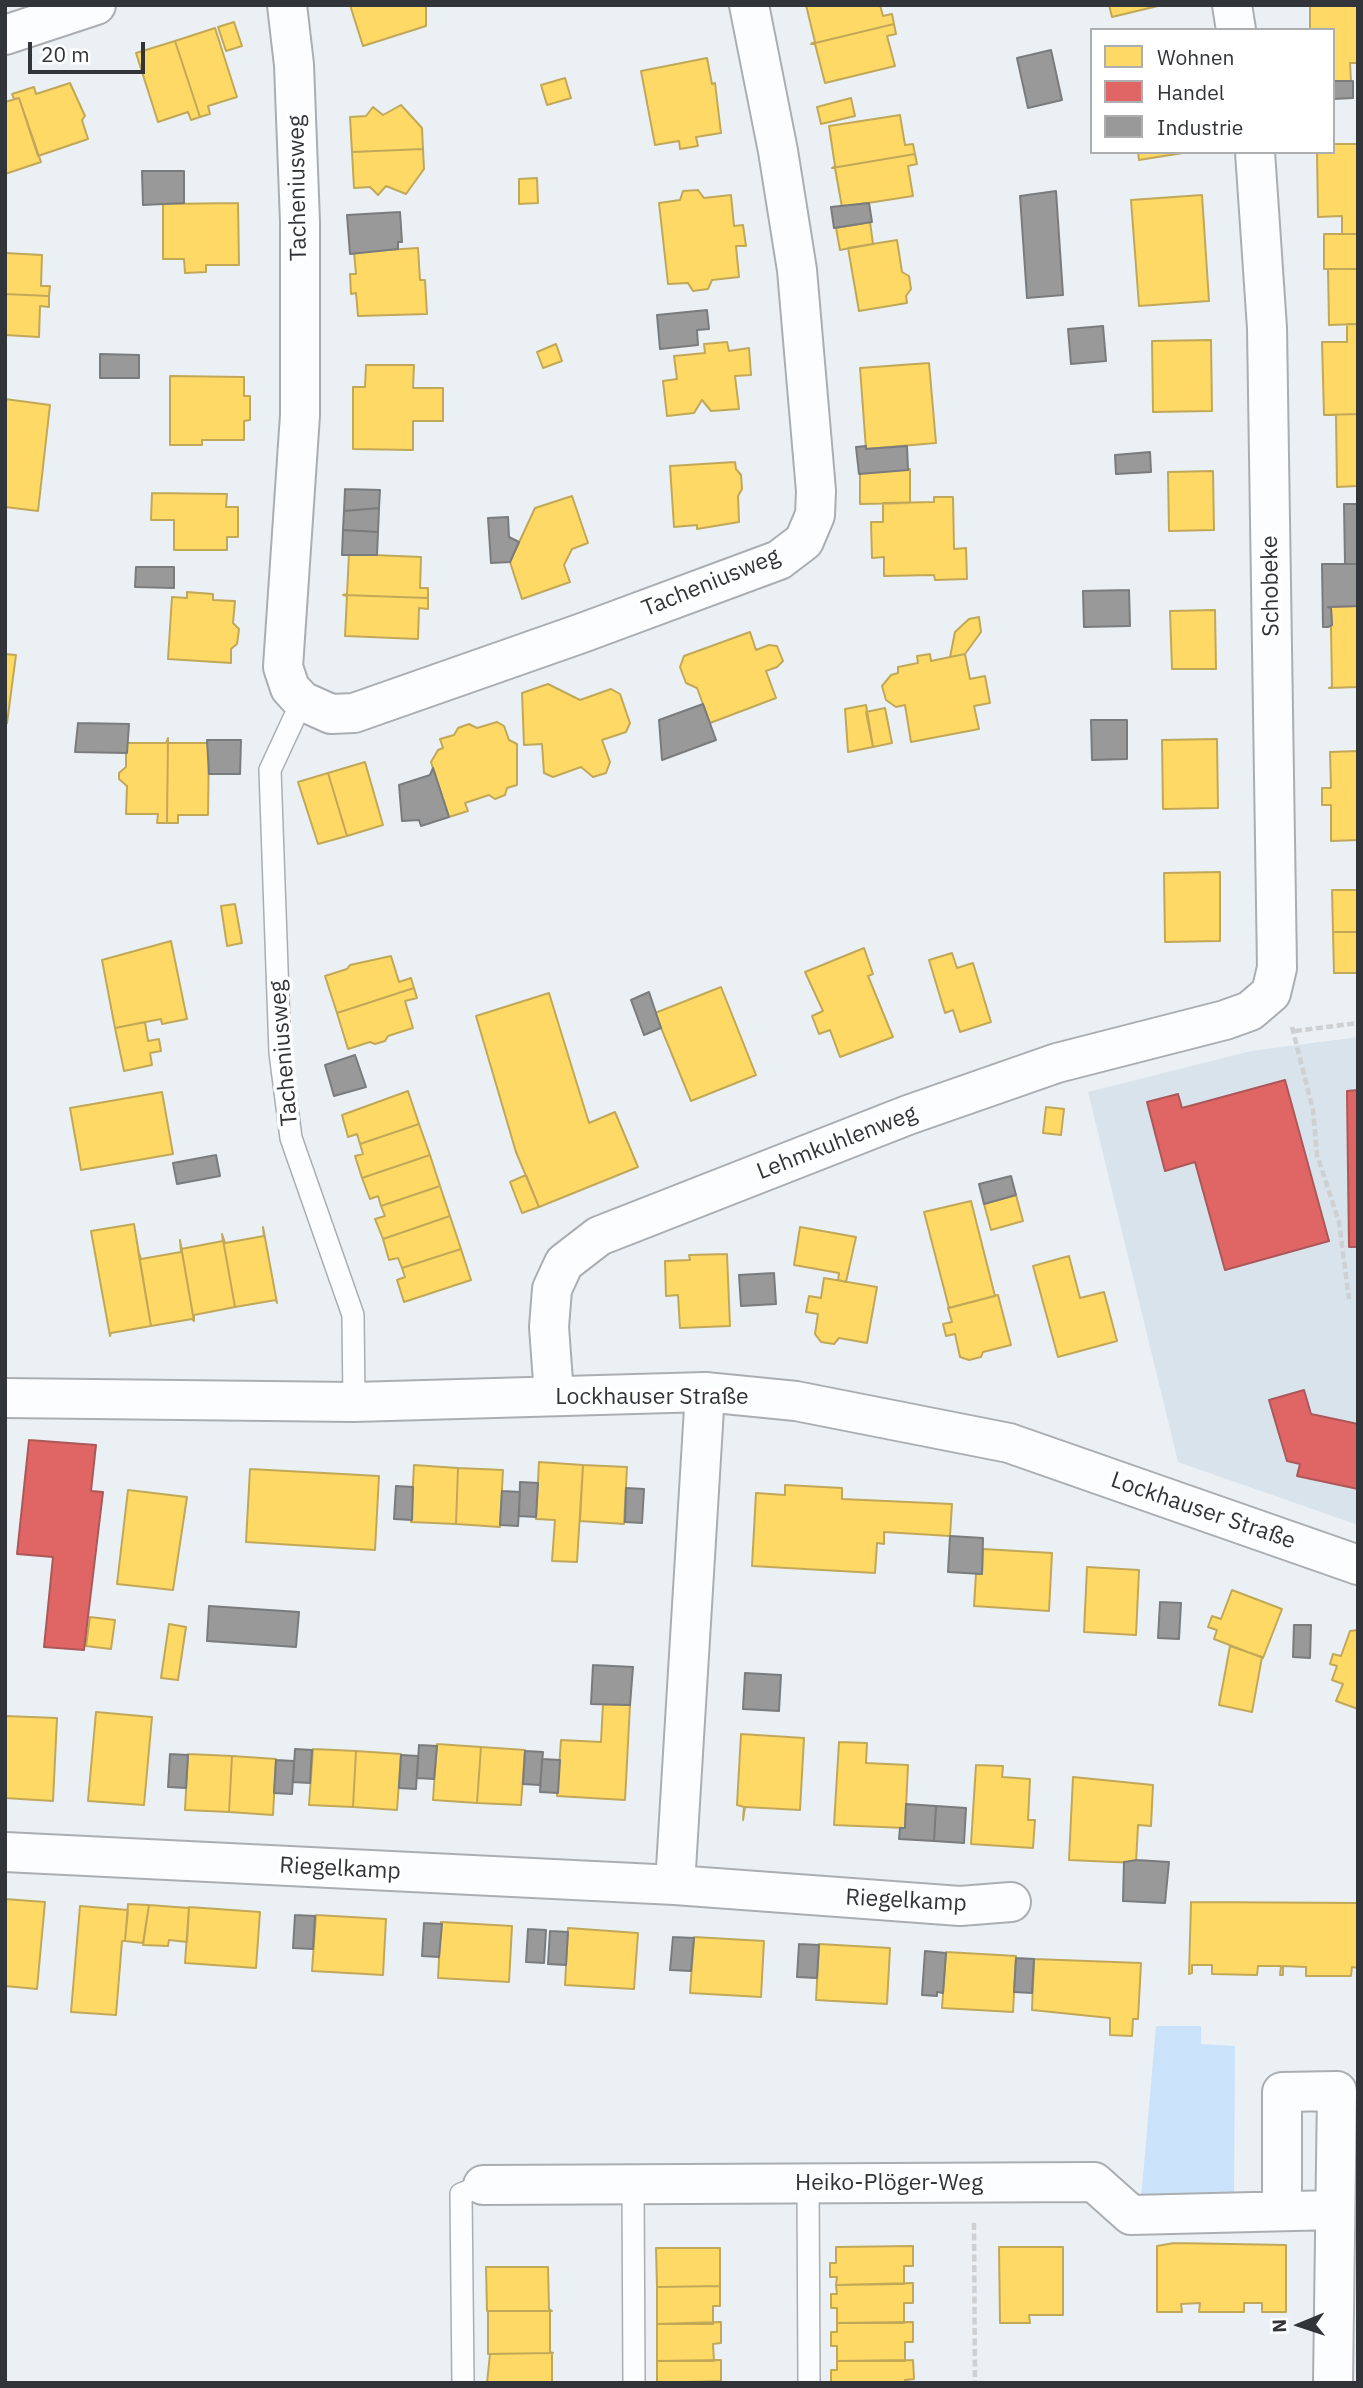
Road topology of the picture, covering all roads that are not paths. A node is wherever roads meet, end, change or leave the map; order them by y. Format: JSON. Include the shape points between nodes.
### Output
{"nodes":[{"id":1,"x":96,"y":5,"type":"edge"},
{"id":2,"x":287,"y":5,"type":"edge"},
{"id":3,"x":749,"y":5,"type":"edge"},
{"id":4,"x":1232,"y":5,"type":"edge"},
{"id":5,"x":1236,"y":28,"type":"edge"},
{"id":6,"x":5,"y":35,"type":"edge"},
{"id":7,"x":1255,"y":154,"type":"edge"},
{"id":8,"x":302,"y":701,"type":"junction"},
{"id":9,"x":1250,"y":1011,"type":"joint"},
{"id":10,"x":705,"y":1392,"type":"junction"},
{"id":11,"x":554,"y":1395,"type":"junction"},
{"id":12,"x":5,"y":1398,"type":"edge"},
{"id":13,"x":354,"y":1402,"type":"junction"},
{"id":14,"x":1358,"y":1565,"type":"edge"},
{"id":15,"x":5,"y":1852,"type":"edge"},
{"id":16,"x":675,"y":1885,"type":"junction"},
{"id":17,"x":1011,"y":1902,"type":"dead end"},
{"id":18,"x":1348,"y":2085,"type":"edge"},
{"id":19,"x":808,"y":2183,"type":"junction"},
{"id":20,"x":632,"y":2184,"type":"junction"},
{"id":21,"x":483,"y":2185,"type":"joint"},
{"id":22,"x":1282,"y":2210,"type":"junction"},
{"id":23,"x":1335,"y":2210,"type":"junction"},
{"id":24,"x":463,"y":2383,"type":"edge"},
{"id":25,"x":634,"y":2383,"type":"edge"},
{"id":26,"x":808,"y":2383,"type":"edge"},
{"id":27,"x":1333,"y":2383,"type":"edge"}],
"edges":[{"from":1,"to":6,"type":"street"},
{"from":2,"to":8,"type":"street","name":"Tacheniusweg","via":[[295,65],[300,222],[300,415],[283,667],[290,688]]},
{"from":3,"to":8,"type":"street","name":"Tacheniusweg","via":[[797,270],[817,491],[815,515],[804,541],[779,560],[354,713],[331,714]]},
{"from":4,"to":5,"type":"street"},
{"from":7,"to":9,"type":"street","name":"Schobeke","via":[[1267,328],[1276,968],[1271,993]]},
{"from":8,"to":13,"type":"lane","name":"Tacheniusweg","via":[[270,770],[280,1053],[291,1138],[353,1315]]},
{"from":9,"to":11,"type":"street","name":"Lehmkuhlenweg","via":[[1057,1063],[908,1115],[599,1236],[564,1263],[552,1289],[549,1327]]},
{"from":10,"to":11,"type":"street","name":"Lockhauser Straße"},
{"from":10,"to":14,"type":"street","name":"Lockhauser Straße","via":[[796,1401],[1009,1443]]},
{"from":10,"to":16,"type":"street"},
{"from":11,"to":13,"type":"street","name":"Lockhauser Straße"},
{"from":12,"to":13,"type":"street","name":"Lockhauser Straße"},
{"from":15,"to":16,"type":"street","name":"Riegelkamp"},
{"from":16,"to":17,"type":"street","name":"Riegelkamp","via":[[960,1906]]},
{"from":18,"to":22,"type":"street","via":[[1282,2092]]},
{"from":18,"to":23,"type":"street"},
{"from":19,"to":20,"type":"street","name":"Heiko-Plöger-Weg"},
{"from":19,"to":22,"type":"street","name":"Heiko-Plöger-Weg","via":[[1094,2182],[1131,2216]]},
{"from":19,"to":26,"type":"lane"},
{"from":20,"to":21,"type":"street","name":"Heiko-Plöger-Weg"},
{"from":20,"to":25,"type":"lane"},
{"from":21,"to":24,"type":"lane","via":[[461,2194]]},
{"from":22,"to":23,"type":"street","name":"Heiko-Plöger-Weg"},
{"from":23,"to":27,"type":"street"}]}
